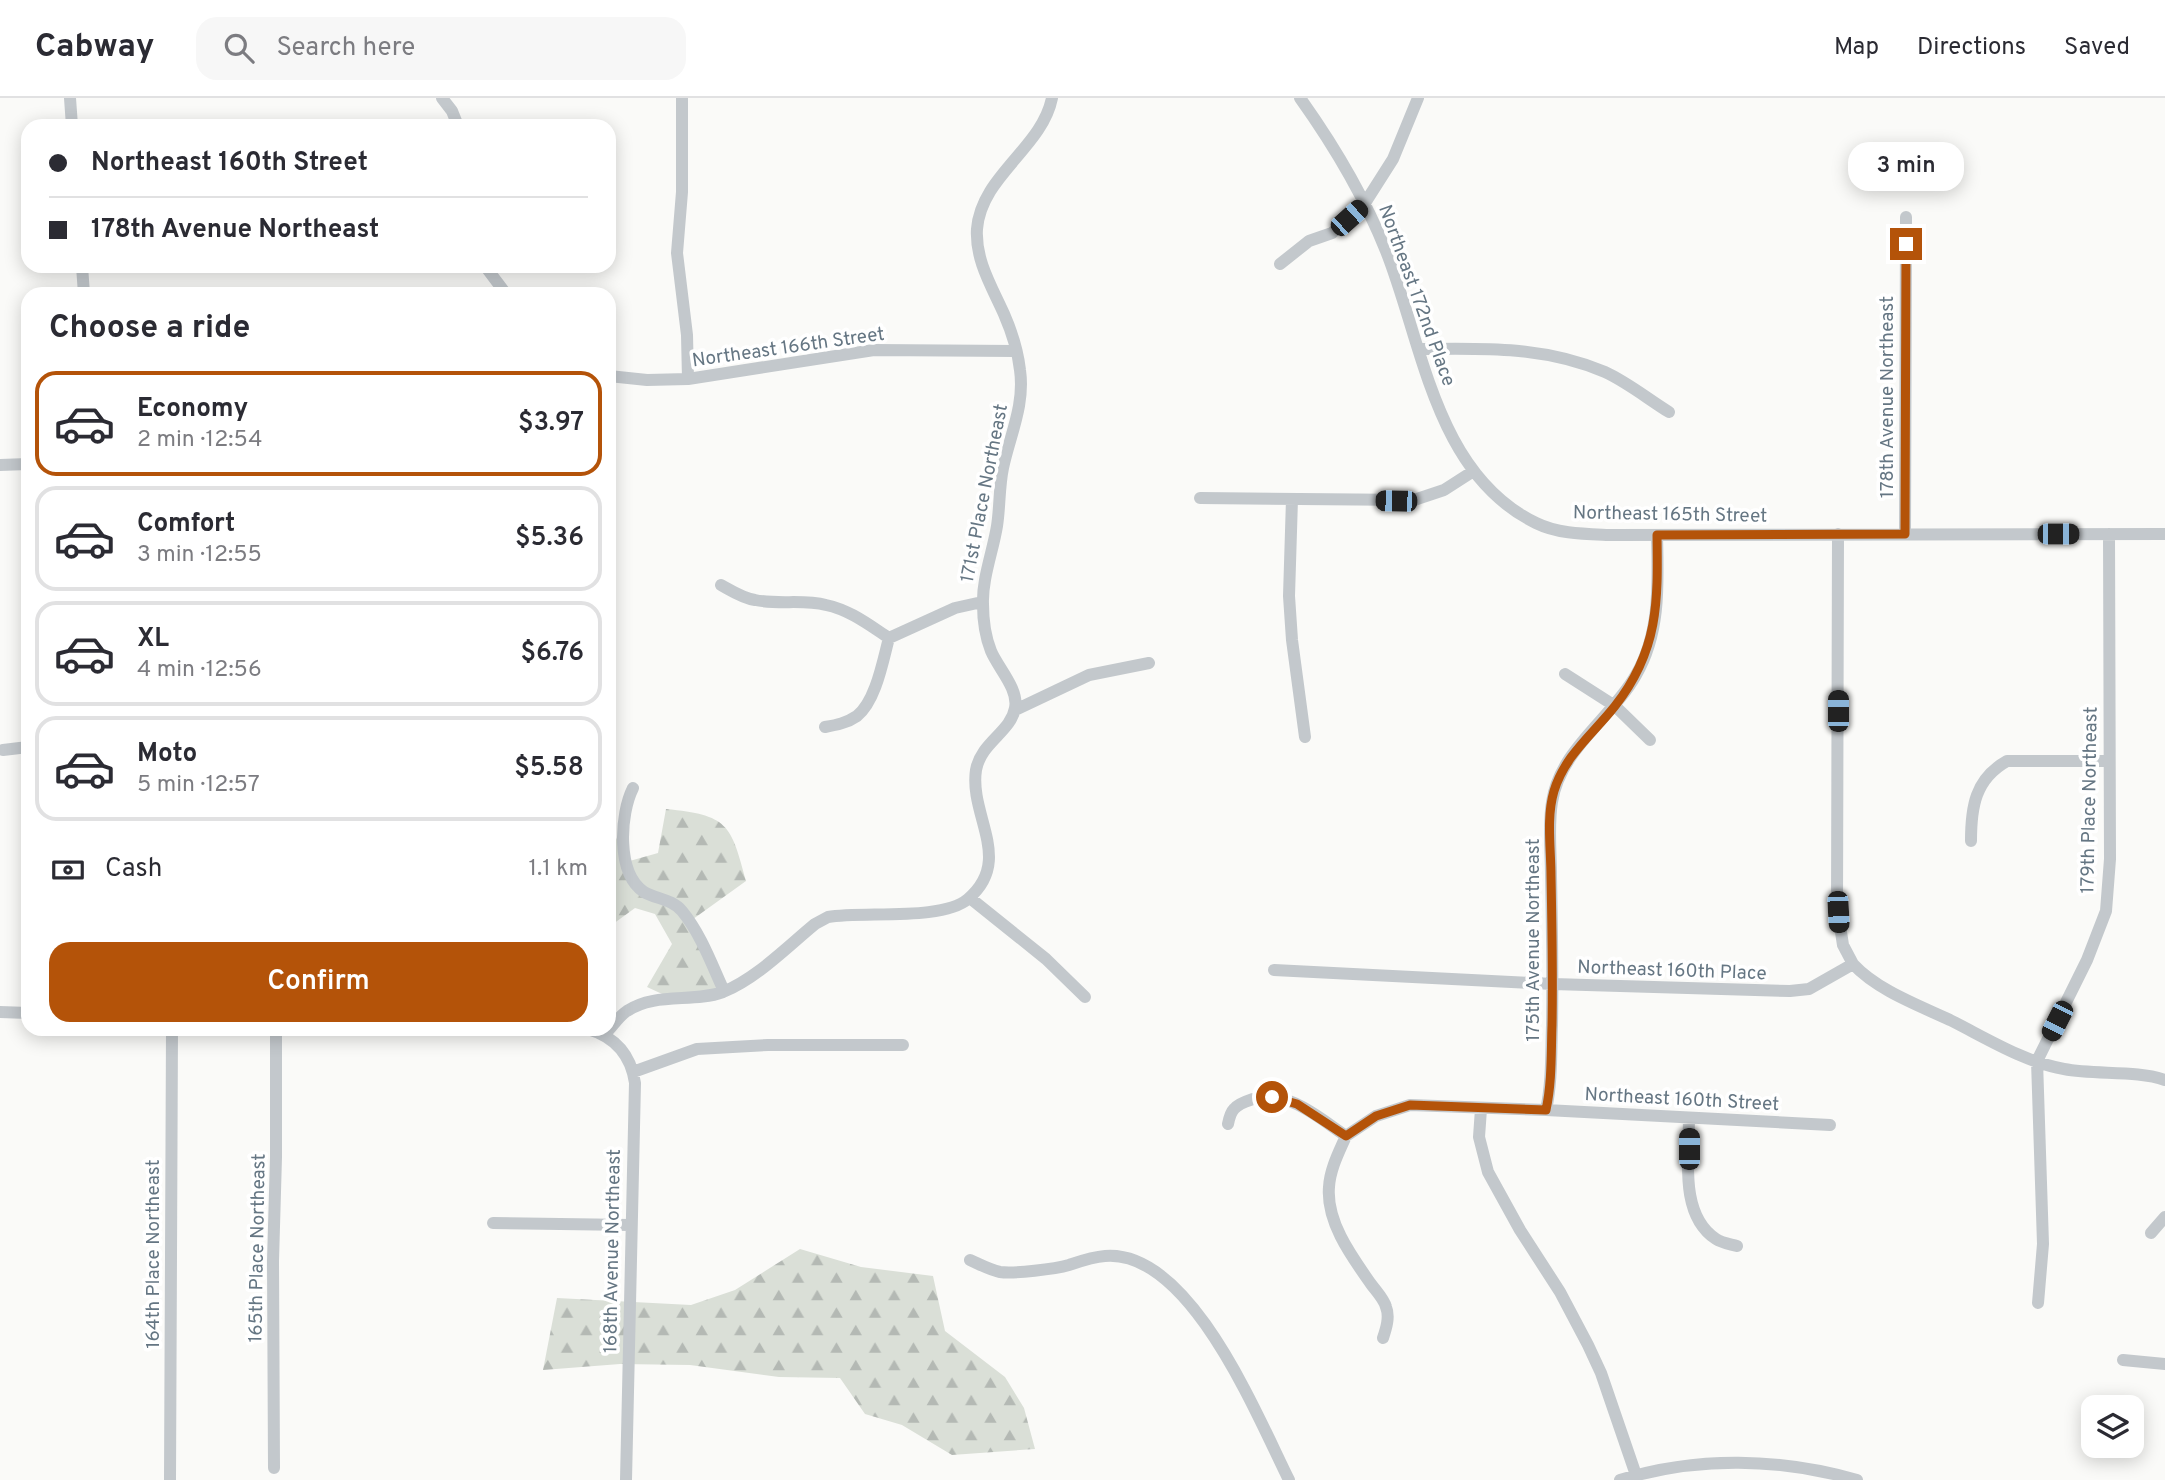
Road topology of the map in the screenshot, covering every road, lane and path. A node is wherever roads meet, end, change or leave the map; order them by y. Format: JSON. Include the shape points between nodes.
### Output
{"nodes":[{"id":1,"x":70,"y":98,"type":"edge"},
{"id":2,"x":442,"y":98,"type":"edge"},
{"id":3,"x":681,"y":98,"type":"edge"},
{"id":4,"x":1052,"y":98,"type":"edge"},
{"id":5,"x":1300,"y":98,"type":"edge"},
{"id":6,"x":1418,"y":98,"type":"edge"},
{"id":7,"x":72,"y":119,"type":"edge"},
{"id":8,"x":455,"y":119,"type":"edge"},
{"id":9,"x":1365,"y":203,"type":"junction"},
{"id":10,"x":1906,"y":217,"type":"dead end"},
{"id":11,"x":1279,"y":264,"type":"dead end"},
{"id":12,"x":1419,"y":349,"type":"junction"},
{"id":13,"x":1015,"y":351,"type":"junction"},
{"id":14,"x":616,"y":377,"type":"edge"},
{"id":15,"x":688,"y":379,"type":"junction"},
{"id":16,"x":1669,"y":412,"type":"dead end"},
{"id":17,"x":21,"y":464,"type":"edge"},
{"id":18,"x":0,"y":465,"type":"edge"},
{"id":19,"x":1472,"y":472,"type":"junction"},
{"id":20,"x":1200,"y":498,"type":"dead end"},
{"id":21,"x":1292,"y":499,"type":"junction"},
{"id":22,"x":1838,"y":534,"type":"junction"},
{"id":23,"x":1905,"y":534,"type":"junction"},
{"id":24,"x":2109,"y":534,"type":"junction"},
{"id":25,"x":2165,"y":534,"type":"edge"},
{"id":26,"x":1657,"y":535,"type":"junction"},
{"id":27,"x":720,"y":585,"type":"dead end"},
{"id":28,"x":982,"y":602,"type":"junction"},
{"id":29,"x":889,"y":638,"type":"junction"},
{"id":30,"x":1149,"y":663,"type":"dead end"},
{"id":31,"x":1565,"y":674,"type":"dead end"},
{"id":32,"x":1615,"y":706,"type":"junction"},
{"id":33,"x":1015,"y":710,"type":"junction"},
{"id":34,"x":825,"y":727,"type":"dead end"},
{"id":35,"x":1305,"y":737,"type":"dead end"},
{"id":36,"x":1650,"y":740,"type":"dead end"},
{"id":37,"x":21,"y":748,"type":"edge"},
{"id":38,"x":3,"y":750,"type":"dead end"},
{"id":39,"x":2108,"y":761,"type":"junction"},
{"id":40,"x":633,"y":788,"type":"dead end"},
{"id":41,"x":1971,"y":841,"type":"dead end"},
{"id":42,"x":970,"y":898,"type":"junction"},
{"id":43,"x":1853,"y":964,"type":"junction"},
{"id":44,"x":1275,"y":970,"type":"dead end"},
{"id":45,"x":1553,"y":984,"type":"junction"},
{"id":46,"x":724,"y":991,"type":"junction"},
{"id":47,"x":1085,"y":997,"type":"dead end"},
{"id":48,"x":0,"y":1012,"type":"edge"},
{"id":49,"x":21,"y":1013,"type":"edge"},
{"id":50,"x":616,"y":1022,"type":"edge"},
{"id":51,"x":172,"y":1036,"type":"edge"},
{"id":52,"x":276,"y":1036,"type":"edge"},
{"id":53,"x":608,"y":1036,"type":"edge"},
{"id":54,"x":903,"y":1045,"type":"dead end"},
{"id":55,"x":2037,"y":1061,"type":"junction"},
{"id":56,"x":634,"y":1072,"type":"junction"},
{"id":57,"x":2165,"y":1080,"type":"edge"},
{"id":58,"x":1481,"y":1109,"type":"junction"},
{"id":59,"x":1546,"y":1110,"type":"junction"},
{"id":60,"x":1689,"y":1118,"type":"junction"},
{"id":61,"x":1228,"y":1124,"type":"dead end"},
{"id":62,"x":1830,"y":1125,"type":"dead end"},
{"id":63,"x":1346,"y":1136,"type":"junction"},
{"id":64,"x":2165,"y":1217,"type":"edge"},
{"id":65,"x":494,"y":1223,"type":"dead end"},
{"id":66,"x":631,"y":1225,"type":"junction"},
{"id":67,"x":2151,"y":1233,"type":"dead end"},
{"id":68,"x":1737,"y":1246,"type":"dead end"},
{"id":69,"x":970,"y":1260,"type":"dead end"},
{"id":70,"x":2038,"y":1303,"type":"dead end"},
{"id":71,"x":1383,"y":1338,"type":"dead end"},
{"id":72,"x":2123,"y":1360,"type":"dead end"},
{"id":73,"x":2165,"y":1364,"type":"edge"},
{"id":74,"x":274,"y":1468,"type":"dead end"},
{"id":75,"x":1636,"y":1475,"type":"junction"},
{"id":76,"x":170,"y":1480,"type":"edge"},
{"id":77,"x":626,"y":1480,"type":"edge"},
{"id":78,"x":1289,"y":1480,"type":"edge"},
{"id":79,"x":1620,"y":1480,"type":"edge"},
{"id":80,"x":1857,"y":1480,"type":"edge"}],
"edges":[{"from":1,"to":7,"type":"street"},
{"from":2,"to":8,"type":"street"},
{"from":3,"to":15,"type":"street","via":[[677,253]]},
{"from":4,"to":13,"type":"street","name":"171st Place Northeast","via":[[1045,119],[995,184],[977,225],[981,262]]},
{"from":5,"to":9,"type":"street","name":"Northeast 172nd Place"},
{"from":6,"to":9,"type":"street","via":[[1393,159]]},
{"from":9,"to":11,"type":"street","via":[[1332,233],[1309,242]]},
{"from":9,"to":12,"type":"street","name":"Northeast 172nd Place"},
{"from":10,"to":23,"type":"street","name":"178th Avenue Northeast"},
{"from":12,"to":16,"type":"street","via":[[1503,349],[1571,359],[1607,373]]},
{"from":12,"to":19,"type":"street","name":"Northeast 172nd Place","via":[[1437,405]]},
{"from":13,"to":15,"type":"street","name":"Northeast 166th Street","via":[[874,350]]},
{"from":13,"to":28,"type":"street","name":"171st Place Northeast","via":[[1020,368],[1019,412],[1003,468]]},
{"from":14,"to":15,"type":"street","name":"Northeast 166th Street"},
{"from":17,"to":18,"type":"street"},
{"from":19,"to":21,"type":"street","via":[[1444,490],[1414,500]]},
{"from":19,"to":26,"type":"street","name":"Northeast 165th Street","via":[[1537,523],[1579,533]]},
{"from":20,"to":21,"type":"street"},
{"from":21,"to":35,"type":"street","via":[[1289,596]]},
{"from":22,"to":23,"type":"street","name":"Northeast 165th Street"},
{"from":22,"to":26,"type":"street","name":"Northeast 165th Street"},
{"from":22,"to":43,"type":"street","via":[[1837,906],[1843,945]]},
{"from":23,"to":24,"type":"street","name":"Northeast 165th Street"},
{"from":24,"to":25,"type":"street","name":"Northeast 165th Street"},
{"from":24,"to":39,"type":"street","name":"179th Place Northeast"},
{"from":26,"to":32,"type":"street","name":"175th Avenue Northeast","via":[[1658,600],[1652,632],[1637,675]]},
{"from":27,"to":29,"type":"street","via":[[757,601],[829,605]]},
{"from":28,"to":29,"type":"street","via":[[955,608]]},
{"from":28,"to":33,"type":"street","name":"171st Place Northeast","via":[[990,650],[1015,698]]},
{"from":29,"to":34,"type":"street","via":[[866,704],[845,723]]},
{"from":30,"to":33,"type":"street","via":[[1089,675]]},
{"from":31,"to":32,"type":"street"},
{"from":32,"to":36,"type":"street"},
{"from":32,"to":45,"type":"street","name":"175th Avenue Northeast","via":[[1563,769],[1552,802]]},
{"from":33,"to":42,"type":"street","via":[[981,754],[976,768],[990,862]]},
{"from":37,"to":38,"type":"street"},
{"from":39,"to":41,"type":"street","via":[[2007,761],[1995,767],[1977,790]]},
{"from":39,"to":55,"type":"street","name":"179th Place Northeast","via":[[2106,911]]},
{"from":40,"to":46,"type":"street","via":[[626,802],[624,842],[632,882],[681,910]]},
{"from":42,"to":46,"type":"street","via":[[948,910],[828,917]]},
{"from":42,"to":47,"type":"street"},
{"from":43,"to":45,"type":"street","name":"Northeast 160th Place","via":[[1809,989],[1790,991]]},
{"from":43,"to":55,"type":"street","via":[[1863,975],[1916,1004]]},
{"from":44,"to":45,"type":"street","name":"Northeast 160th Place"},
{"from":45,"to":59,"type":"street","name":"175th Avenue Northeast"},
{"from":46,"to":50,"type":"street","via":[[638,1005]]},
{"from":48,"to":49,"type":"street"},
{"from":51,"to":76,"type":"street","name":"164th Place Northeast"},
{"from":52,"to":74,"type":"street","name":"165th Place Northeast"},
{"from":53,"to":56,"type":"street","via":[[620,1046]]},
{"from":54,"to":56,"type":"street","via":[[697,1049]]},
{"from":55,"to":57,"type":"street","via":[[2061,1069]]},
{"from":55,"to":70,"type":"street","name":"179th Place Northeast","via":[[2043,1244]]},
{"from":56,"to":66,"type":"street","name":"168th Avenue Northeast"},
{"from":58,"to":59,"type":"street","name":"Northeast 160th Street"},
{"from":58,"to":63,"type":"street","name":"Northeast 160th Street","via":[[1410,1105],[1376,1116]]},
{"from":58,"to":75,"type":"street","via":[[1479,1137],[1488,1172],[1588,1345]]},
{"from":59,"to":60,"type":"street","name":"Northeast 160th Street"},
{"from":60,"to":62,"type":"street","name":"Northeast 160th Street"},
{"from":60,"to":68,"type":"street","via":[[1691,1206],[1717,1240]]},
{"from":61,"to":63,"type":"street","via":[[1234,1109],[1245,1101],[1278,1097]]},
{"from":63,"to":71,"type":"street","via":[[1333,1167],[1330,1204],[1348,1249],[1387,1307]]},
{"from":64,"to":67,"type":"street"},
{"from":65,"to":66,"type":"street"},
{"from":66,"to":77,"type":"street","name":"168th Avenue Northeast"},
{"from":69,"to":78,"type":"street","via":[[1000,1272],[1125,1256],[1161,1275],[1214,1335]]},
{"from":72,"to":73,"type":"street"},
{"from":75,"to":79,"type":"street"},
{"from":75,"to":80,"type":"street","via":[[1709,1462],[1737,1462],[1831,1472]]}]}
